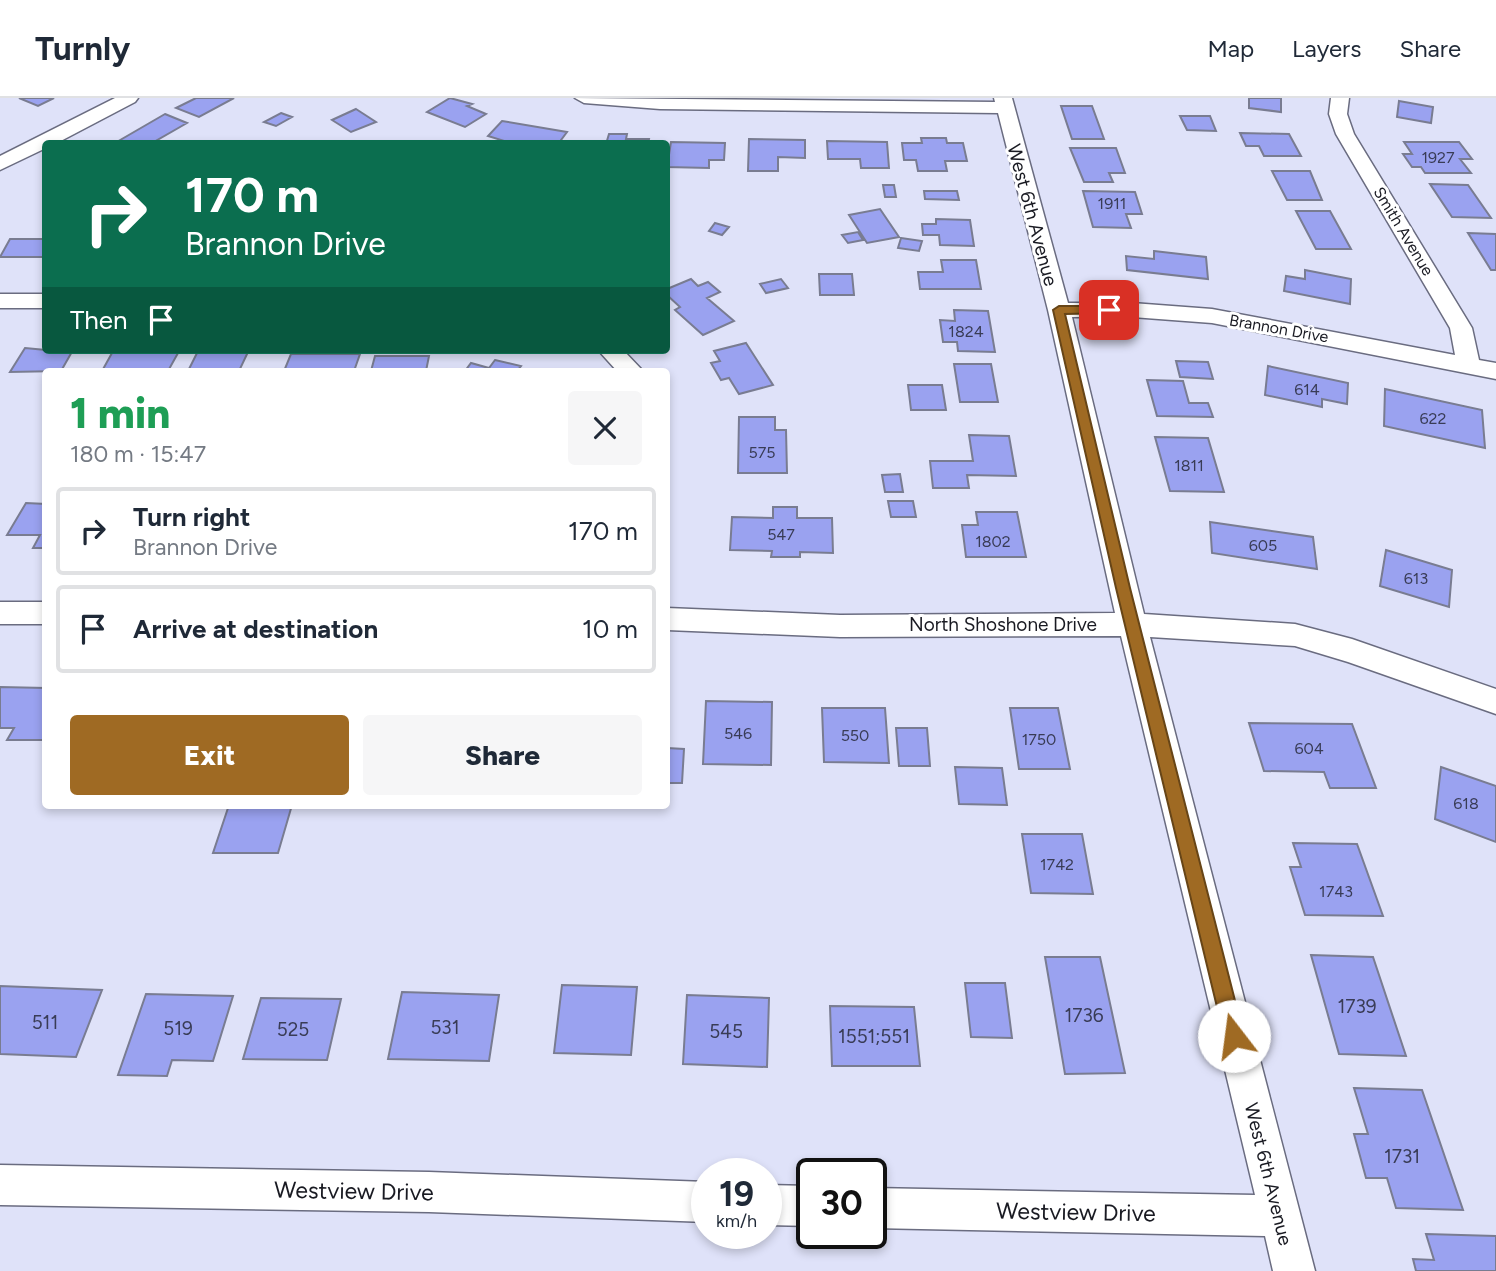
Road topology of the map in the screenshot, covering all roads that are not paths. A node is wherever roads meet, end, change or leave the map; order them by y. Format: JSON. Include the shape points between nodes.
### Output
{"nodes":[{"id":1,"x":129,"y":98,"type":"edge"},
{"id":2,"x":584,"y":98,"type":"edge"},
{"id":3,"x":1340,"y":98,"type":"edge"},
{"id":4,"x":702,"y":101,"type":"edge"},
{"id":5,"x":1004,"y":103,"type":"edge"},
{"id":6,"x":47,"y":140,"type":"edge"},
{"id":7,"x":42,"y":143,"type":"edge"},
{"id":8,"x":0,"y":164,"type":"edge"},
{"id":9,"x":0,"y":301,"type":"edge"},
{"id":10,"x":42,"y":301,"type":"edge"},
{"id":11,"x":1059,"y":310,"type":"junction"},
{"id":12,"x":614,"y":354,"type":"edge"},
{"id":13,"x":1468,"y":365,"type":"junction"},
{"id":14,"x":628,"y":368,"type":"edge"},
{"id":15,"x":1496,"y":370,"type":"edge"},
{"id":16,"x":0,"y":613,"type":"edge"},
{"id":17,"x":42,"y":613,"type":"edge"},
{"id":18,"x":670,"y":619,"type":"edge"},
{"id":19,"x":1134,"y":624,"type":"junction"},
{"id":20,"x":1496,"y":702,"type":"edge"},
{"id":21,"x":0,"y":1185,"type":"edge"},
{"id":22,"x":691,"y":1201,"type":"edge"},
{"id":23,"x":887,"y":1208,"type":"edge"},
{"id":24,"x":1280,"y":1216,"type":"junction"},
{"id":25,"x":1294,"y":1271,"type":"edge"}],
"edges":[{"from":1,"to":6,"type":"street"},
{"from":2,"to":4,"type":"street","via":[[626,103]]},
{"from":3,"to":13,"type":"street","name":"Smith Avenue","via":[[1338,114],[1345,134],[1461,328]]},
{"from":4,"to":5,"type":"street"},
{"from":5,"to":11,"type":"street","name":"West 6th Avenue"},
{"from":7,"to":8,"type":"street"},
{"from":9,"to":10,"type":"street"},
{"from":11,"to":13,"type":"street","name":"Brannon Drive","via":[[1212,316]]},
{"from":11,"to":19,"type":"street","name":"West 6th Avenue"},
{"from":12,"to":14,"type":"street"},
{"from":13,"to":15,"type":"street","name":"Brannon Drive"},
{"from":16,"to":17,"type":"street"},
{"from":18,"to":19,"type":"street","name":"North Shoshone Drive","via":[[840,626]]},
{"from":19,"to":20,"type":"street","name":"North Shoshone Drive","via":[[1295,635]]},
{"from":19,"to":24,"type":"street","name":"West 6th Avenue"},
{"from":21,"to":22,"type":"street","name":"Westview Drive"},
{"from":23,"to":24,"type":"street","name":"Westview Drive"},
{"from":24,"to":25,"type":"street","name":"West 6th Avenue"}]}
